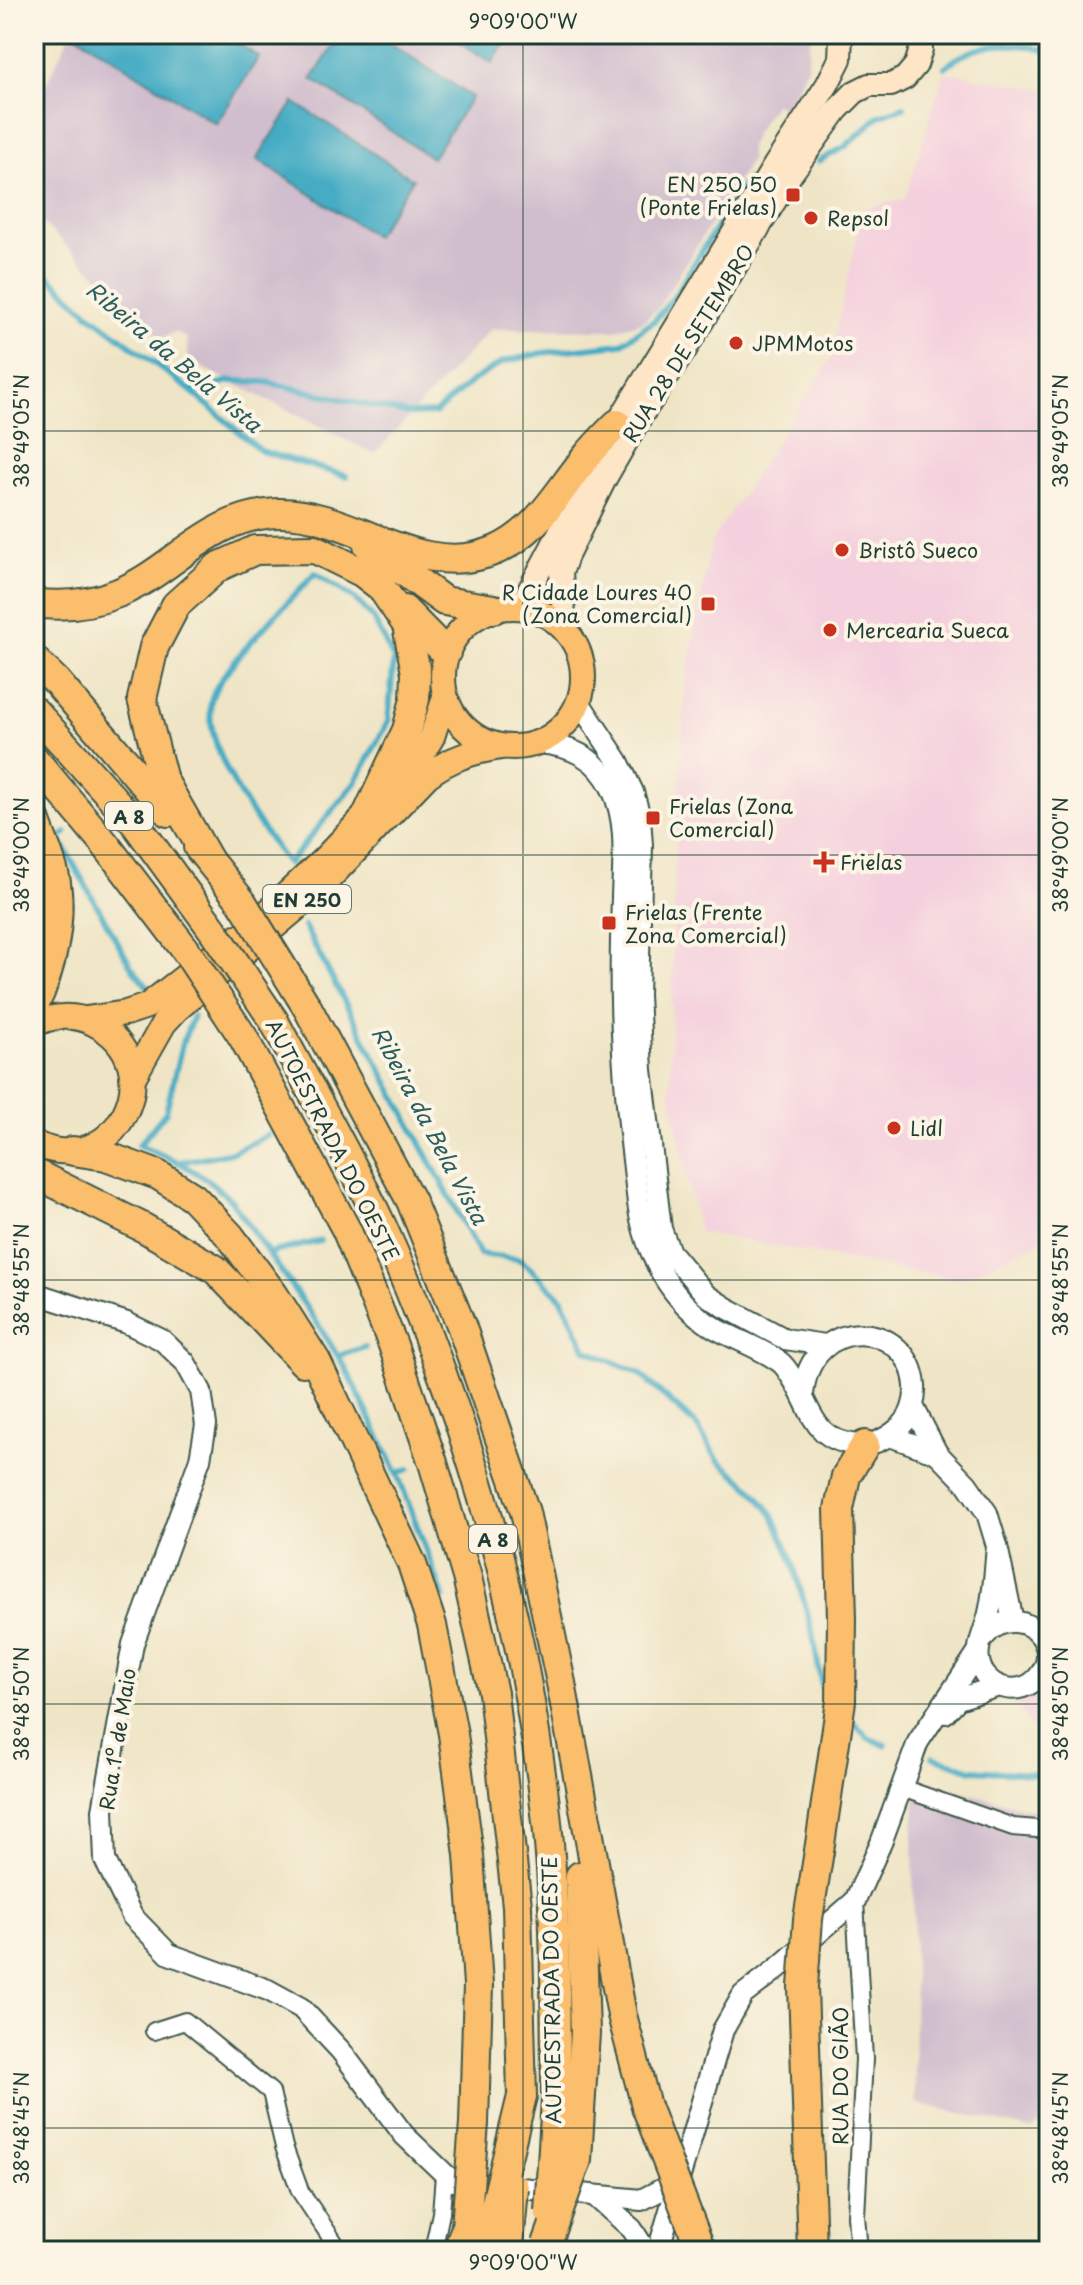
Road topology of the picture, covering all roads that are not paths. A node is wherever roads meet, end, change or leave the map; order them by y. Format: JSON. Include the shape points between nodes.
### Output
{"nodes":[{"id":1,"x":841,"y":34,"type":"edge"},
{"id":2,"x":920,"y":34,"type":"edge"},
{"id":3,"x":840,"y":59,"type":"junction"},
{"id":4,"x":869,"y":85,"type":"junction"},
{"id":5,"x":617,"y":424,"type":"junction"},
{"id":6,"x":345,"y":527,"type":"junction"},
{"id":7,"x":381,"y":587,"type":"junction"},
{"id":8,"x":34,"y":603,"type":"edge"},
{"id":9,"x":505,"y":608,"type":"junction"},
{"id":10,"x":565,"y":629,"type":"junction"},
{"id":11,"x":446,"y":653,"type":"junction"},
{"id":12,"x":34,"y":660,"type":"edge"},
{"id":13,"x":445,"y":697,"type":"junction"},
{"id":14,"x":579,"y":702,"type":"junction"},
{"id":15,"x":34,"y":711,"type":"edge"},
{"id":16,"x":539,"y":743,"type":"junction"},
{"id":17,"x":501,"y":747,"type":"junction"},
{"id":18,"x":34,"y":759,"type":"edge"},
{"id":19,"x":367,"y":815,"type":"junction"},
{"id":20,"x":37,"y":826,"type":"edge"},
{"id":21,"x":208,"y":859,"type":"junction"},
{"id":22,"x":34,"y":932,"type":"edge"},
{"id":23,"x":34,"y":1006,"type":"edge"},
{"id":24,"x":86,"y":1019,"type":"junction"},
{"id":25,"x":34,"y":1025,"type":"edge"},
{"id":26,"x":133,"y":1078,"type":"junction"},
{"id":27,"x":34,"y":1143,"type":"edge"},
{"id":28,"x":73,"y":1151,"type":"junction"},
{"id":29,"x":34,"y":1173,"type":"edge"},
{"id":30,"x":34,"y":1293,"type":"edge"},
{"id":31,"x":825,"y":1345,"type":"junction"},
{"id":32,"x":328,"y":1389,"type":"junction"},
{"id":33,"x":803,"y":1395,"type":"junction"},
{"id":34,"x":913,"y":1406,"type":"junction"},
{"id":35,"x":878,"y":1441,"type":"junction"},
{"id":36,"x":937,"y":1453,"type":"junction"},
{"id":37,"x":997,"y":1546,"type":"junction"},
{"id":38,"x":1049,"y":1617,"type":"edge"},
{"id":39,"x":1021,"y":1623,"type":"junction"},
{"id":40,"x":979,"y":1646,"type":"junction"},
{"id":41,"x":1048,"y":1652,"type":"edge"},
{"id":42,"x":999,"y":1686,"type":"junction"},
{"id":43,"x":568,"y":1728,"type":"junction"},
{"id":44,"x":918,"y":1742,"type":"junction"},
{"id":45,"x":902,"y":1788,"type":"junction"},
{"id":46,"x":1049,"y":1830,"type":"edge"},
{"id":47,"x":855,"y":1901,"type":"junction"},
{"id":48,"x":154,"y":2031,"type":"dead end"},
{"id":49,"x":568,"y":2097,"type":"junction"},
{"id":50,"x":444,"y":2175,"type":"junction"},
{"id":51,"x":678,"y":2181,"type":"junction"},
{"id":52,"x":596,"y":2197,"type":"junction"},
{"id":53,"x":641,"y":2200,"type":"junction"},
{"id":54,"x":665,"y":2226,"type":"junction"},
{"id":55,"x":632,"y":2229,"type":"junction"},
{"id":56,"x":482,"y":2246,"type":"edge"},
{"id":57,"x":546,"y":2248,"type":"edge"},
{"id":58,"x":701,"y":2248,"type":"edge"},
{"id":59,"x":340,"y":2251,"type":"edge"},
{"id":60,"x":433,"y":2251,"type":"edge"},
{"id":61,"x":646,"y":2251,"type":"edge"},
{"id":62,"x":658,"y":2251,"type":"edge"},
{"id":63,"x":812,"y":2251,"type":"edge"},
{"id":64,"x":859,"y":2251,"type":"edge"}],
"edges":[{"from":1,"to":3,"type":"main road","name":"RUA 28 DE SETEMBRO"},
{"from":2,"to":4,"type":"main road","name":"RUA 28 DE SETEMBRO","via":[[916,65],[905,78],[891,85]]},
{"from":3,"to":4,"type":"main road"},
{"from":3,"to":5,"type":"main road","name":"RUA 28 DE SETEMBRO"},
{"from":4,"to":10,"type":"main road","name":"RUA 28 DE SETEMBRO","via":[[837,110],[791,174],[606,477],[561,573]]},
{"from":5,"to":6,"type":"highway","via":[[542,518],[499,549],[455,560],[430,557]]},
{"from":5,"to":9,"type":"main road","name":"RUA 28 DE SETEMBRO","via":[[526,596]]},
{"from":6,"to":8,"type":"highway","via":[[279,513],[239,520],[206,535],[120,593],[89,603]]},
{"from":6,"to":9,"type":"highway","via":[[444,601]]},
{"from":7,"to":11,"type":"highway"},
{"from":7,"to":19,"type":"highway","via":[[407,625],[416,686],[407,730]]},
{"from":7,"to":21,"type":"highway","via":[[315,549],[255,550],[218,567],[176,605],[154,647],[142,699],[163,780]]},
{"from":9,"to":10,"type":"main road","via":[[534,609]]},
{"from":9,"to":11,"type":"main road","via":[[473,618]]},
{"from":10,"to":14,"type":"main road","via":[[582,663]]},
{"from":11,"to":13,"type":"main road","number":"EN 250"},
{"from":12,"to":21,"type":"highway"},
{"from":13,"to":17,"type":"main road","via":[[466,730]]},
{"from":13,"to":19,"type":"main road","number":"EN 250","via":[[419,759]]},
{"from":14,"to":16,"type":"main road","via":[[570,719]]},
{"from":14,"to":31,"type":"street","via":[[618,761],[640,817],[641,1055],[661,1229],[670,1252],[706,1295],[785,1339]]},
{"from":15,"to":49,"type":"highway","name":"AUTOESTRADA DO OESTE","number":"A 8","bridge":true,"via":[[135,823],[274,1021],[380,1222],[429,1337],[470,1453],[527,1690],[544,1796]]},
{"from":16,"to":17,"type":"main road","number":"EN 250"},
{"from":16,"to":33,"type":"street","via":[[560,745],[591,760],[611,785],[622,822],[624,1067],[638,1203],[651,1255],[683,1302],[712,1326],[783,1364]]},
{"from":17,"to":26,"type":"main road","number":"EN 250","via":[[468,752],[427,776],[319,889],[177,1009]]},
{"from":18,"to":56,"type":"highway","name":"AUTOESTRADA DO OESTE","number":"A 8","bridge":true,"via":[[185,949],[243,1037],[347,1231],[433,1463],[467,1577],[493,1693],[517,1906],[522,2096]]},
{"from":19,"to":24,"type":"main road","number":"EN 250","via":[[272,908],[161,997],[126,1013]]},
{"from":20,"to":22,"type":"highway","via":[[39,907]]},
{"from":20,"to":23,"type":"highway","via":[[56,882],[56,911],[53,954]]},
{"from":21,"to":43,"type":"highway","bridge":true,"via":[[242,902],[307,1007],[411,1201],[461,1325],[525,1512]]},
{"from":24,"to":25,"type":"main road","number":"EN 250","via":[[63,1017]]},
{"from":24,"to":26,"type":"main road","via":[[119,1042]]},
{"from":26,"to":28,"type":"main road","number":"EN 250","via":[[132,1099],[111,1134]]},
{"from":27,"to":28,"type":"main road"},
{"from":28,"to":32,"type":"highway","via":[[128,1163],[193,1197],[274,1295]]},
{"from":29,"to":32,"type":"highway","via":[[215,1269]]},
{"from":30,"to":50,"type":"street","name":"Rua 1º de Maio","via":[[111,1317],[162,1340],[185,1362],[201,1391],[206,1425],[200,1459],[133,1644],[103,1810],[105,1860],[132,1916],[169,1954],[268,1990],[301,2008],[404,2135]]},
{"from":31,"to":33,"type":"street","via":[[808,1368]]},
{"from":31,"to":34,"type":"street","via":[[860,1334],[895,1346],[912,1371]]},
{"from":32,"to":56,"type":"highway","bridge":true,"via":[[412,1564],[432,1625],[453,1734],[478,1985],[474,2123]]},
{"from":33,"to":35,"type":"street","via":[[809,1416],[824,1433],[843,1443]]},
{"from":34,"to":35,"type":"street","via":[[904,1423]]},
{"from":34,"to":36,"type":"street"},
{"from":35,"to":36,"type":"street"},
{"from":35,"to":63,"type":"highway","bridge":true,"via":[[846,1476],[839,1509],[841,1701],[803,1987]]},
{"from":36,"to":37,"type":"street","via":[[987,1513]]},
{"from":37,"to":39,"type":"street"},
{"from":37,"to":40,"type":"street","via":[[989,1614]]},
{"from":38,"to":39,"type":"street"},
{"from":39,"to":40,"type":"street","via":[[996,1624]]},
{"from":39,"to":41,"type":"street"},
{"from":40,"to":42,"type":"street","via":[[983,1672]]},
{"from":40,"to":44,"type":"street"},
{"from":41,"to":42,"type":"street","via":[[1046,1665],[1032,1683],[1010,1690]]},
{"from":42,"to":44,"type":"street","via":[[958,1699]]},
{"from":43,"to":49,"type":"highway","via":[[582,1897],[585,2033]]},
{"from":43,"to":58,"type":"highway","bridge":true,"via":[[622,2015],[646,2106]]},
{"from":44,"to":45,"type":"street"},
{"from":45,"to":46,"type":"street","via":[[1013,1827]]},
{"from":45,"to":47,"type":"street"},
{"from":47,"to":51,"type":"street","via":[[743,1995],[723,2030]]},
{"from":47,"to":64,"type":"street","name":"RUA DO GIÃO","via":[[864,2059]]},
{"from":48,"to":59,"type":"street","via":[[185,2021],[271,2092],[300,2191]]},
{"from":49,"to":57,"type":"highway","bridge":true,"via":[[577,2160]]},
{"from":50,"to":52,"type":"street","via":[[452,2181]]},
{"from":50,"to":60,"type":"street"},
{"from":51,"to":53,"type":"street"},
{"from":51,"to":54,"type":"street"},
{"from":52,"to":53,"type":"street"},
{"from":52,"to":55,"type":"street"},
{"from":53,"to":54,"type":"street"},
{"from":54,"to":55,"type":"street"},
{"from":54,"to":62,"type":"street"},
{"from":55,"to":61,"type":"street"}]}
